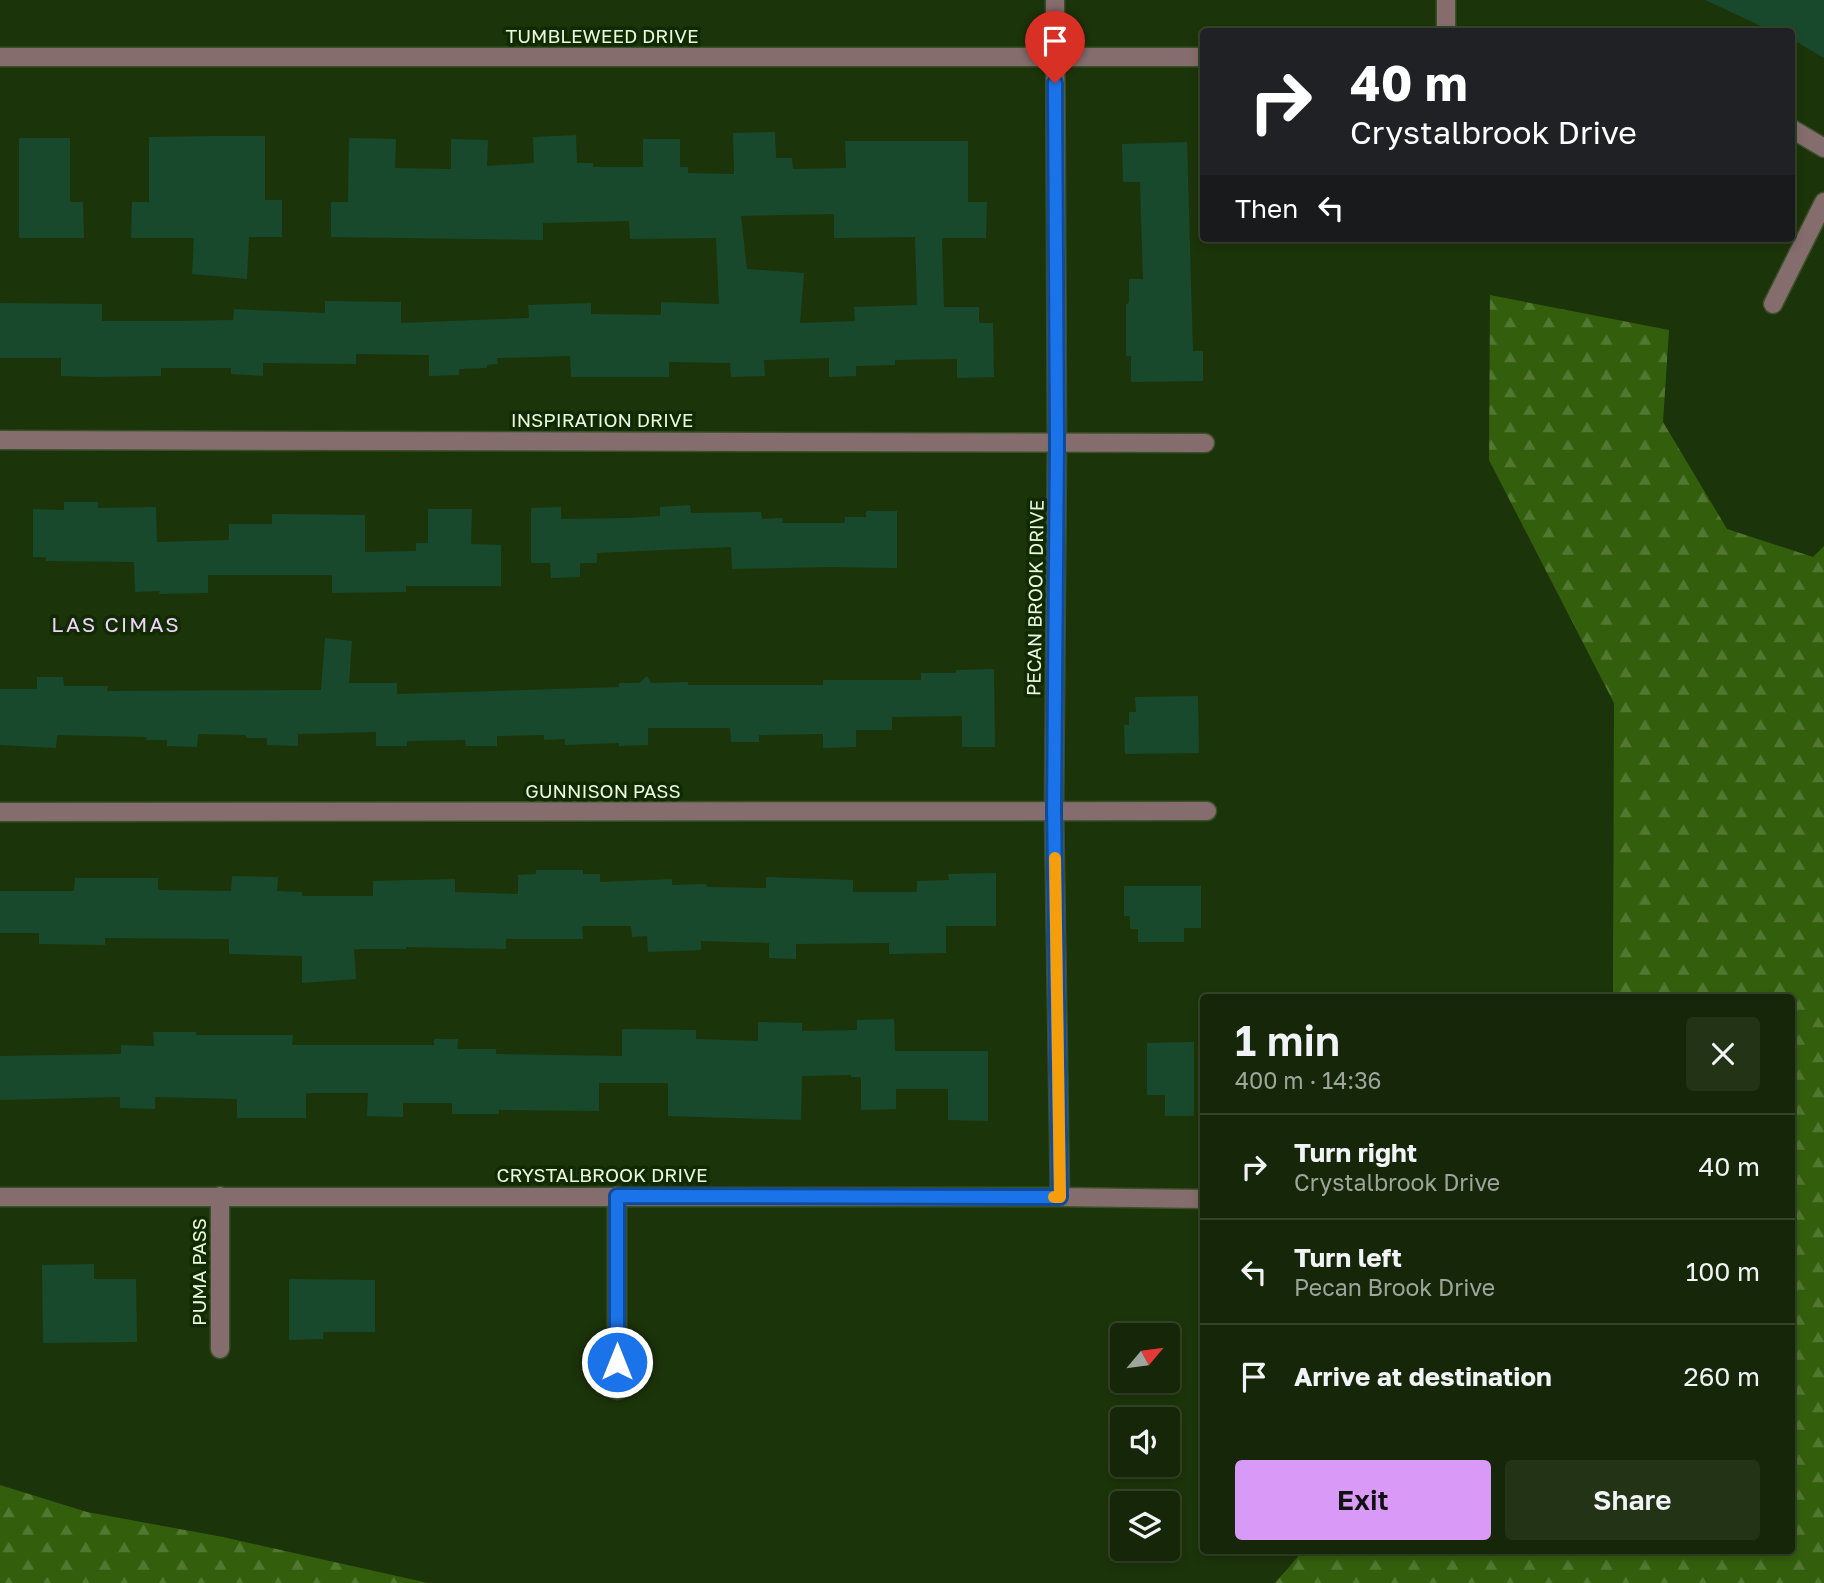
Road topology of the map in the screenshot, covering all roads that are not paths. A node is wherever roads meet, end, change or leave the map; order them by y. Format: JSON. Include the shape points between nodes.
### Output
{"nodes":[{"id":1,"x":1055,"y":0,"type":"edge"},
{"id":2,"x":1446,"y":0,"type":"edge"},
{"id":3,"x":1446,"y":28,"type":"edge"},
{"id":4,"x":0,"y":57,"type":"edge"},
{"id":5,"x":1200,"y":57,"type":"edge"},
{"id":6,"x":1055,"y":58,"type":"junction"},
{"id":7,"x":1795,"y":131,"type":"edge"},
{"id":8,"x":1824,"y":148,"type":"edge"},
{"id":9,"x":1824,"y":202,"type":"edge"},
{"id":10,"x":1773,"y":304,"type":"dead end"},
{"id":11,"x":0,"y":440,"type":"edge"},
{"id":12,"x":1057,"y":443,"type":"junction"},
{"id":13,"x":1205,"y":443,"type":"dead end"},
{"id":14,"x":1054,"y":811,"type":"junction"},
{"id":15,"x":1207,"y":811,"type":"dead end"},
{"id":16,"x":0,"y":812,"type":"edge"},
{"id":17,"x":220,"y":1196,"type":"junction"},
{"id":18,"x":617,"y":1196,"type":"junction"},
{"id":19,"x":0,"y":1197,"type":"edge"},
{"id":20,"x":1060,"y":1197,"type":"junction"},
{"id":21,"x":1200,"y":1199,"type":"edge"},
{"id":22,"x":220,"y":1349,"type":"dead end"},
{"id":23,"x":617,"y":1390,"type":"dead end"}],
"edges":[{"from":1,"to":6,"type":"street","name":"PECAN BROOK DRIVE"},
{"from":2,"to":3,"type":"street"},
{"from":4,"to":6,"type":"street","name":"TUMBLEWEED DRIVE"},
{"from":5,"to":6,"type":"street","name":"TUMBLEWEED DRIVE"},
{"from":6,"to":12,"type":"street","name":"PECAN BROOK DRIVE"},
{"from":7,"to":8,"type":"street"},
{"from":9,"to":10,"type":"street"},
{"from":11,"to":12,"type":"street","name":"INSPIRATION DRIVE"},
{"from":12,"to":13,"type":"street","name":"INSPIRATION DRIVE"},
{"from":12,"to":14,"type":"street","name":"PECAN BROOK DRIVE"},
{"from":14,"to":15,"type":"street","name":"GUNNISON PASS"},
{"from":14,"to":16,"type":"street","name":"GUNNISON PASS"},
{"from":14,"to":20,"type":"street","name":"PECAN BROOK DRIVE"},
{"from":17,"to":18,"type":"street","name":"CRYSTALBROOK DRIVE"},
{"from":17,"to":19,"type":"street","name":"CRYSTALBROOK DRIVE"},
{"from":17,"to":22,"type":"street","name":"PUMA PASS"},
{"from":18,"to":20,"type":"street","name":"CRYSTALBROOK DRIVE"},
{"from":18,"to":23,"type":"street"},
{"from":20,"to":21,"type":"street","name":"CRYSTALBROOK DRIVE"}]}
